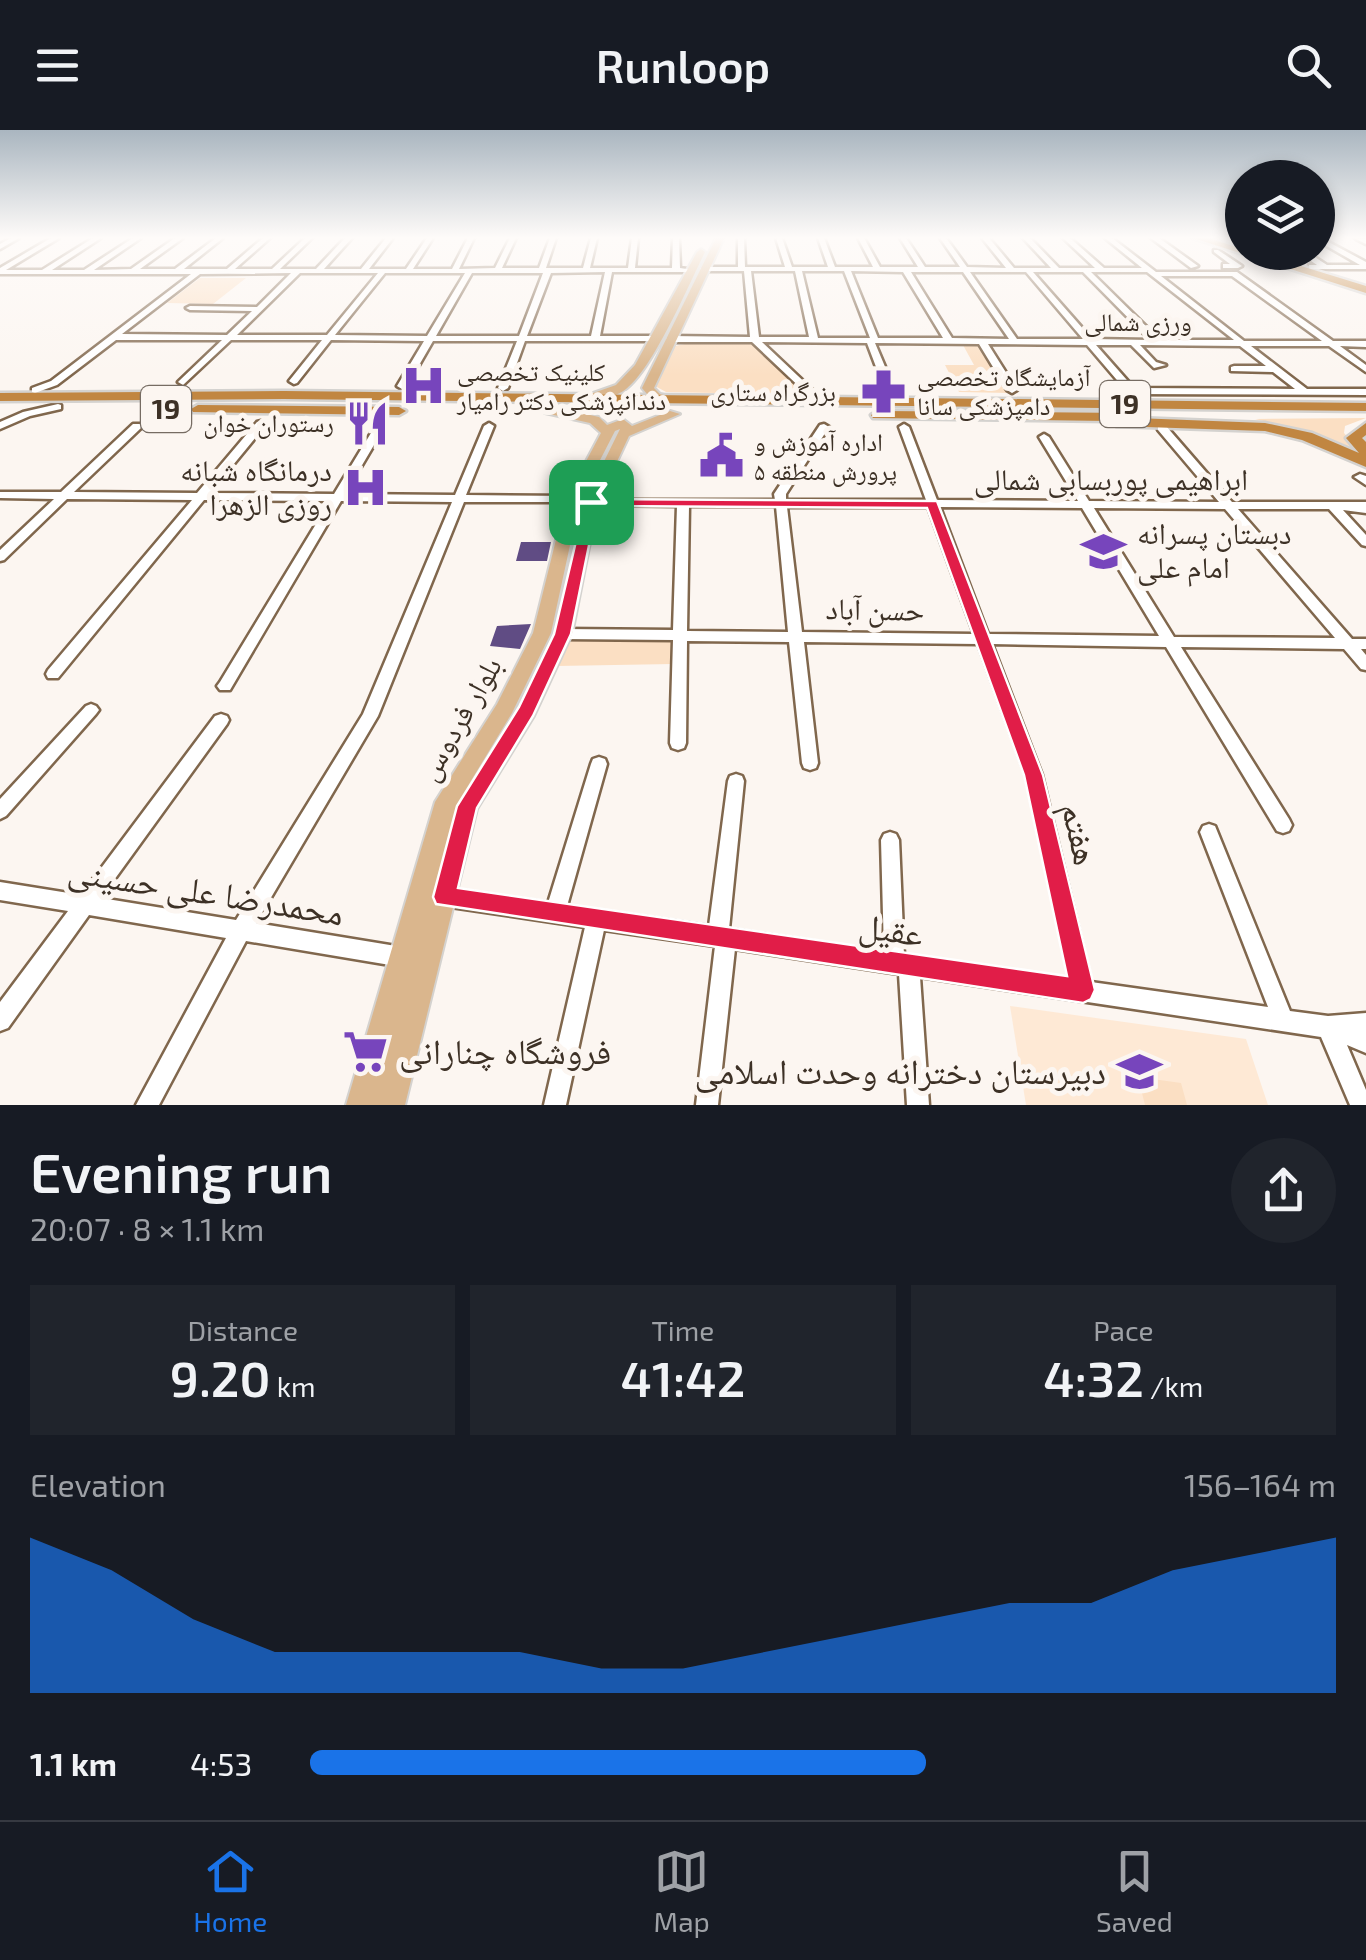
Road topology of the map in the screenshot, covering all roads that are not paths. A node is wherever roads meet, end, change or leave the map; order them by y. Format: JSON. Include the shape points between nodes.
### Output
{"nodes":[{"id":1,"x":184,"y":284,"type":"edge"},
{"id":2,"x":284,"y":284,"type":"edge"},
{"id":3,"x":374,"y":284,"type":"edge"},
{"id":4,"x":462,"y":284,"type":"edge"},
{"id":5,"x":540,"y":284,"type":"edge"},
{"id":6,"x":606,"y":284,"type":"edge"},
{"id":7,"x":683,"y":284,"type":"edge"},
{"id":8,"x":697,"y":284,"type":"edge"},
{"id":9,"x":747,"y":284,"type":"edge"},
{"id":10,"x":797,"y":284,"type":"edge"},
{"id":11,"x":852,"y":284,"type":"edge"},
{"id":12,"x":914,"y":284,"type":"edge"},
{"id":13,"x":975,"y":284,"type":"edge"},
{"id":14,"x":1040,"y":284,"type":"edge"},
{"id":15,"x":1098,"y":284,"type":"edge"},
{"id":16,"x":1167,"y":284,"type":"edge"},
{"id":17,"x":1247,"y":284,"type":"edge"},
{"id":18,"x":152,"y":308,"type":"junction"},
{"id":19,"x":165,"y":308,"type":"dead end"},
{"id":20,"x":190,"y":308,"type":"dead end"},
{"id":21,"x":258,"y":308,"type":"junction"},
{"id":22,"x":138,"y":320,"type":"junction"},
{"id":23,"x":116,"y":336,"type":"junction"},
{"id":24,"x":158,"y":336,"type":"junction"},
{"id":25,"x":229,"y":337,"type":"junction"},
{"id":26,"x":330,"y":338,"type":"junction"},
{"id":27,"x":430,"y":338,"type":"junction"},
{"id":28,"x":522,"y":338,"type":"junction"},
{"id":29,"x":594,"y":339,"type":"junction"},
{"id":30,"x":670,"y":339,"type":"junction"},
{"id":31,"x":653,"y":340,"type":"junction"},
{"id":32,"x":755,"y":340,"type":"junction"},
{"id":33,"x":814,"y":340,"type":"junction"},
{"id":34,"x":873,"y":341,"type":"junction"},
{"id":35,"x":948,"y":341,"type":"junction"},
{"id":36,"x":982,"y":342,"type":"junction"},
{"id":37,"x":1015,"y":342,"type":"junction"},
{"id":38,"x":1090,"y":342,"type":"junction"},
{"id":39,"x":1133,"y":342,"type":"junction"},
{"id":40,"x":1158,"y":343,"type":"junction"},
{"id":41,"x":1240,"y":343,"type":"junction"},
{"id":42,"x":1330,"y":344,"type":"junction"},
{"id":43,"x":1366,"y":344,"type":"edge"},
{"id":44,"x":1162,"y":366,"type":"dead end"},
{"id":45,"x":1234,"y":369,"type":"dead end"},
{"id":46,"x":1274,"y":369,"type":"junction"},
{"id":47,"x":1366,"y":369,"type":"edge"},
{"id":48,"x":646,"y":370,"type":"junction"},
{"id":49,"x":294,"y":381,"type":"dead end"},
{"id":50,"x":182,"y":382,"type":"dead end"},
{"id":51,"x":0,"y":386,"type":"edge"},
{"id":52,"x":503,"y":388,"type":"dead end"},
{"id":53,"x":1012,"y":390,"type":"dead end"},
{"id":54,"x":403,"y":392,"type":"junction"},
{"id":55,"x":810,"y":392,"type":"dead end"},
{"id":56,"x":56,"y":394,"type":"junction"},
{"id":57,"x":1307,"y":394,"type":"junction"},
{"id":58,"x":76,"y":396,"type":"junction"},
{"id":59,"x":586,"y":400,"type":"junction"},
{"id":60,"x":1366,"y":400,"type":"edge"},
{"id":61,"x":688,"y":401,"type":"junction"},
{"id":62,"x":888,"y":402,"type":"junction"},
{"id":63,"x":195,"y":403,"type":"junction"},
{"id":64,"x":1,"y":405,"type":"edge"},
{"id":65,"x":549,"y":410,"type":"junction"},
{"id":66,"x":1083,"y":410,"type":"junction"},
{"id":67,"x":332,"y":411,"type":"junction"},
{"id":68,"x":674,"y":414,"type":"junction"},
{"id":69,"x":1366,"y":416,"type":"edge"},
{"id":70,"x":262,"y":424,"type":"dead end"},
{"id":71,"x":0,"y":426,"type":"edge"},
{"id":72,"x":136,"y":426,"type":"dead end"},
{"id":73,"x":489,"y":426,"type":"dead end"},
{"id":74,"x":824,"y":426,"type":"dead end"},
{"id":75,"x":904,"y":427,"type":"dead end"},
{"id":76,"x":1366,"y":427,"type":"edge"},
{"id":77,"x":379,"y":428,"type":"dead end"},
{"id":78,"x":1162,"y":428,"type":"dead end"},
{"id":79,"x":616,"y":433,"type":"junction"},
{"id":80,"x":1044,"y":438,"type":"dead end"},
{"id":81,"x":1366,"y":452,"type":"edge"},
{"id":82,"x":1364,"y":474,"type":"edge"},
{"id":83,"x":0,"y":495,"type":"edge"},
{"id":84,"x":64,"y":495,"type":"junction"},
{"id":85,"x":201,"y":496,"type":"junction"},
{"id":86,"x":337,"y":498,"type":"junction"},
{"id":87,"x":459,"y":498,"type":"junction"},
{"id":88,"x":582,"y":501,"type":"junction"},
{"id":89,"x":683,"y":503,"type":"junction"},
{"id":90,"x":780,"y":503,"type":"junction"},
{"id":91,"x":932,"y":504,"type":"junction"},
{"id":92,"x":1086,"y":505,"type":"junction"},
{"id":93,"x":1229,"y":506,"type":"junction"},
{"id":94,"x":1332,"y":506,"type":"junction"},
{"id":95,"x":1366,"y":507,"type":"edge"},
{"id":96,"x":1366,"y":542,"type":"edge"},
{"id":97,"x":0,"y":557,"type":"edge"},
{"id":98,"x":562,"y":634,"type":"junction"},
{"id":99,"x":679,"y":636,"type":"junction"},
{"id":100,"x":798,"y":637,"type":"junction"},
{"id":101,"x":982,"y":639,"type":"junction"},
{"id":102,"x":1170,"y":642,"type":"junction"},
{"id":103,"x":1348,"y":644,"type":"junction"},
{"id":104,"x":1366,"y":644,"type":"edge"},
{"id":105,"x":1366,"y":665,"type":"edge"},
{"id":106,"x":52,"y":674,"type":"dead end"},
{"id":107,"x":224,"y":686,"type":"dead end"},
{"id":108,"x":91,"y":710,"type":"dead end"},
{"id":109,"x":220,"y":720,"type":"dead end"},
{"id":110,"x":678,"y":744,"type":"dead end"},
{"id":111,"x":810,"y":763,"type":"dead end"},
{"id":112,"x":599,"y":764,"type":"dead end"},
{"id":113,"x":736,"y":781,"type":"dead end"},
{"id":114,"x":0,"y":811,"type":"edge"},
{"id":115,"x":1284,"y":824,"type":"dead end"},
{"id":116,"x":1209,"y":832,"type":"dead end"},
{"id":117,"x":890,"y":840,"type":"dead end"},
{"id":118,"x":0,"y":891,"type":"edge"},
{"id":119,"x":444,"y":897,"type":"junction"},
{"id":120,"x":85,"y":905,"type":"junction"},
{"id":121,"x":555,"y":913,"type":"junction"},
{"id":122,"x":597,"y":919,"type":"junction"},
{"id":123,"x":241,"y":930,"type":"junction"},
{"id":124,"x":722,"y":938,"type":"junction"},
{"id":125,"x":402,"y":957,"type":"junction"},
{"id":126,"x":902,"y":964,"type":"junction"},
{"id":127,"x":1083,"y":990,"type":"junction"},
{"id":128,"x":0,"y":1020,"type":"edge"},
{"id":129,"x":1283,"y":1020,"type":"junction"},
{"id":130,"x":1366,"y":1024,"type":"edge"},
{"id":131,"x":1328,"y":1026,"type":"junction"},
{"id":132,"x":1366,"y":1042,"type":"edge"},
{"id":133,"x":146,"y":1105,"type":"edge"},
{"id":134,"x":361,"y":1105,"type":"edge"},
{"id":135,"x":390,"y":1105,"type":"edge"},
{"id":136,"x":555,"y":1105,"type":"edge"},
{"id":137,"x":708,"y":1105,"type":"edge"},
{"id":138,"x":918,"y":1105,"type":"edge"},
{"id":139,"x":1361,"y":1105,"type":"edge"}],
"edges":[{"from":1,"to":18,"type":"street"},
{"from":2,"to":21,"type":"street"},
{"from":3,"to":26,"type":"street"},
{"from":4,"to":27,"type":"street"},
{"from":5,"to":28,"type":"street"},
{"from":6,"to":29,"type":"street"},
{"from":7,"to":31,"type":"main road"},
{"from":8,"to":30,"type":"main road"},
{"from":9,"to":32,"type":"street"},
{"from":10,"to":33,"type":"street"},
{"from":11,"to":34,"type":"street"},
{"from":12,"to":35,"type":"street"},
{"from":13,"to":37,"type":"street"},
{"from":14,"to":38,"type":"street"},
{"from":15,"to":40,"type":"street"},
{"from":16,"to":41,"type":"street"},
{"from":17,"to":42,"type":"street"},
{"from":18,"to":19,"type":"street"},
{"from":18,"to":22,"type":"street"},
{"from":20,"to":21,"type":"street"},
{"from":21,"to":25,"type":"street"},
{"from":22,"to":23,"type":"street"},
{"from":22,"to":24,"type":"street","via":[[142,330]]},
{"from":23,"to":24,"type":"street"},
{"from":23,"to":56,"type":"street"},
{"from":24,"to":25,"type":"street"},
{"from":25,"to":26,"type":"street"},
{"from":25,"to":50,"type":"street"},
{"from":26,"to":27,"type":"street"},
{"from":26,"to":49,"type":"street"},
{"from":27,"to":28,"type":"street"},
{"from":27,"to":54,"type":"street"},
{"from":28,"to":29,"type":"street"},
{"from":28,"to":52,"type":"street"},
{"from":29,"to":31,"type":"street"},
{"from":30,"to":32,"type":"street","name":"ورزی شمالی"},
{"from":30,"to":48,"type":"main road"},
{"from":31,"to":48,"type":"main road"},
{"from":32,"to":33,"type":"street","name":"ورزی شمالی"},
{"from":32,"to":55,"type":"street"},
{"from":33,"to":34,"type":"street","name":"ورزی شمالی"},
{"from":34,"to":35,"type":"street","name":"ورزی شمالی"},
{"from":34,"to":62,"type":"street"},
{"from":35,"to":36,"type":"street","name":"ورزی شمالی"},
{"from":36,"to":37,"type":"street","name":"ورزی شمالی"},
{"from":36,"to":53,"type":"street"},
{"from":37,"to":38,"type":"street","name":"ورزی شمالی"},
{"from":38,"to":39,"type":"street","name":"ورزی شمالی"},
{"from":38,"to":57,"type":"street","via":[[1131,391]]},
{"from":39,"to":40,"type":"street","name":"ورزی شمالی"},
{"from":39,"to":44,"type":"street"},
{"from":40,"to":41,"type":"street","name":"ورزی شمالی"},
{"from":41,"to":42,"type":"street","name":"ورزی شمالی"},
{"from":41,"to":46,"type":"street"},
{"from":42,"to":43,"type":"street","name":"ورزی شمالی"},
{"from":42,"to":47,"type":"street"},
{"from":45,"to":46,"type":"street"},
{"from":46,"to":57,"type":"street"},
{"from":48,"to":59,"type":"main road"},
{"from":48,"to":61,"type":"main road","via":[[656,396]]},
{"from":51,"to":56,"type":"highway","name":"بزرگراه ستاری","number":"19"},
{"from":54,"to":59,"type":"highway","name":"بزرگراه ستاری","number":"19"},
{"from":54,"to":63,"type":"highway","name":"بزرگراه ستاری","number":"19"},
{"from":54,"to":67,"type":"highway","via":[[283,405]]},
{"from":56,"to":58,"type":"highway","name":"بزرگراه ستاری","number":"19"},
{"from":56,"to":63,"type":"highway","name":"بزرگراه ستاری","number":"19"},
{"from":56,"to":64,"type":"highway","name":"بزرگراه ستاری","number":"19"},
{"from":56,"to":71,"type":"street"},
{"from":57,"to":60,"type":"street"},
{"from":58,"to":63,"type":"highway","name":"بزرگراه ستاری","number":"19"},
{"from":58,"to":64,"type":"highway","name":"بزرگراه ستاری","number":"19"},
{"from":59,"to":61,"type":"highway","name":"بزرگراه ستاری","number":"19"},
{"from":60,"to":66,"type":"highway","name":"بزرگراه ستاری","number":"19"},
{"from":61,"to":62,"type":"highway","name":"بزرگراه ستاری","number":"19"},
{"from":62,"to":66,"type":"highway","name":"بزرگراه ستاری","number":"19"},
{"from":62,"to":68,"type":"highway","name":"بزرگراه ستاری","number":"19"},
{"from":63,"to":67,"type":"highway","name":"بزرگراه ستاری","number":"19"},
{"from":64,"to":71,"type":"street"},
{"from":65,"to":67,"type":"highway","name":"بزرگراه ستاری","number":"19"},
{"from":65,"to":68,"type":"highway","name":"بزرگراه ستاری","number":"19"},
{"from":65,"to":79,"type":"main road","via":[[594,420]]},
{"from":66,"to":69,"type":"highway","name":"بزرگراه ستاری","number":"19"},
{"from":66,"to":82,"type":"highway","via":[[1307,436]]},
{"from":68,"to":79,"type":"main road"},
{"from":70,"to":85,"type":"street"},
{"from":72,"to":84,"type":"street"},
{"from":73,"to":87,"type":"street"},
{"from":74,"to":90,"type":"street"},
{"from":75,"to":91,"type":"street","name":"هفتم"},
{"from":76,"to":81,"type":"highway","via":[[1354,438]]},
{"from":77,"to":86,"type":"street"},
{"from":78,"to":93,"type":"street"},
{"from":79,"to":88,"type":"main road","name":"بلوار فردوس"},
{"from":80,"to":92,"type":"street"},
{"from":83,"to":84,"type":"street","name":"ابراهیمی پوربسابی شمالی"},
{"from":84,"to":85,"type":"street","name":"ابراهیمی پوربسابی شمالی"},
{"from":84,"to":97,"type":"street"},
{"from":85,"to":86,"type":"street","name":"ابراهیمی پوربسابی شمالی"},
{"from":85,"to":106,"type":"street"},
{"from":86,"to":87,"type":"street","name":"ابراهیمی پوربسابی شمالی"},
{"from":86,"to":107,"type":"street"},
{"from":87,"to":88,"type":"street","name":"ابراهیمی پوربسابی شمالی"},
{"from":87,"to":123,"type":"street","via":[[370,716]]},
{"from":88,"to":89,"type":"street","name":"ابراهیمی پوربسابی شمالی"},
{"from":88,"to":98,"type":"main road","name":"بلوار فردوس"},
{"from":88,"to":125,"type":"main road","name":"بلوار فردوس","via":[[542,633],[506,708],[446,802]]},
{"from":89,"to":90,"type":"street","name":"ابراهیمی پوربسابی شمالی"},
{"from":89,"to":99,"type":"street"},
{"from":90,"to":91,"type":"street","name":"ابراهیمی پوربسابی شمالی"},
{"from":90,"to":100,"type":"street"},
{"from":91,"to":92,"type":"street","name":"ابراهیمی پوربسابی شمالی"},
{"from":91,"to":101,"type":"street","name":"هفتم"},
{"from":92,"to":93,"type":"street","name":"ابراهیمی پوربسابی شمالی"},
{"from":92,"to":102,"type":"street"},
{"from":93,"to":94,"type":"street","name":"ابراهیمی پوربسابی شمالی"},
{"from":93,"to":103,"type":"street"},
{"from":94,"to":95,"type":"street","name":"ابراهیمی پوربسابی شمالی"},
{"from":94,"to":96,"type":"street"},
{"from":98,"to":99,"type":"street","name":"حسن آباد"},
{"from":98,"to":119,"type":"main road","name":"بلوار فردوس","via":[[526,711],[468,806]]},
{"from":99,"to":100,"type":"street","name":"حسن آباد"},
{"from":99,"to":110,"type":"street"},
{"from":100,"to":101,"type":"street","name":"حسن آباد"},
{"from":100,"to":111,"type":"street"},
{"from":101,"to":102,"type":"street","name":"حسن آباد"},
{"from":101,"to":127,"type":"street","name":"هفتم","via":[[1034,775]]},
{"from":102,"to":103,"type":"street","name":"حسن آباد"},
{"from":102,"to":115,"type":"street"},
{"from":103,"to":104,"type":"street","name":"حسن آباد"},
{"from":103,"to":105,"type":"street"},
{"from":108,"to":114,"type":"street"},
{"from":109,"to":120,"type":"street"},
{"from":112,"to":121,"type":"street"},
{"from":113,"to":124,"type":"street"},
{"from":116,"to":129,"type":"street"},
{"from":117,"to":126,"type":"street"},
{"from":118,"to":120,"type":"street","name":"محمدرضا علی حسینی"},
{"from":119,"to":121,"type":"street","name":"عقیل"},
{"from":119,"to":135,"type":"main road","name":"بلوار فردوس"},
{"from":120,"to":123,"type":"street","name":"محمدرضا علی حسینی"},
{"from":120,"to":128,"type":"street"},
{"from":121,"to":122,"type":"street","name":"عقیل"},
{"from":122,"to":124,"type":"street","name":"عقیل"},
{"from":122,"to":136,"type":"street"},
{"from":123,"to":125,"type":"street","name":"محمدرضا علی حسینی"},
{"from":123,"to":133,"type":"street"},
{"from":124,"to":126,"type":"street","name":"عقیل"},
{"from":124,"to":137,"type":"street"},
{"from":125,"to":134,"type":"main road","name":"بلوار فردوس"},
{"from":126,"to":127,"type":"street","name":"عقیل"},
{"from":126,"to":138,"type":"street"},
{"from":127,"to":129,"type":"street","name":"عقیل"},
{"from":129,"to":131,"type":"street","name":"عقیل"},
{"from":130,"to":131,"type":"street","name":"عقیل"},
{"from":131,"to":132,"type":"street","name":"عقیل"},
{"from":131,"to":139,"type":"street"}]}
